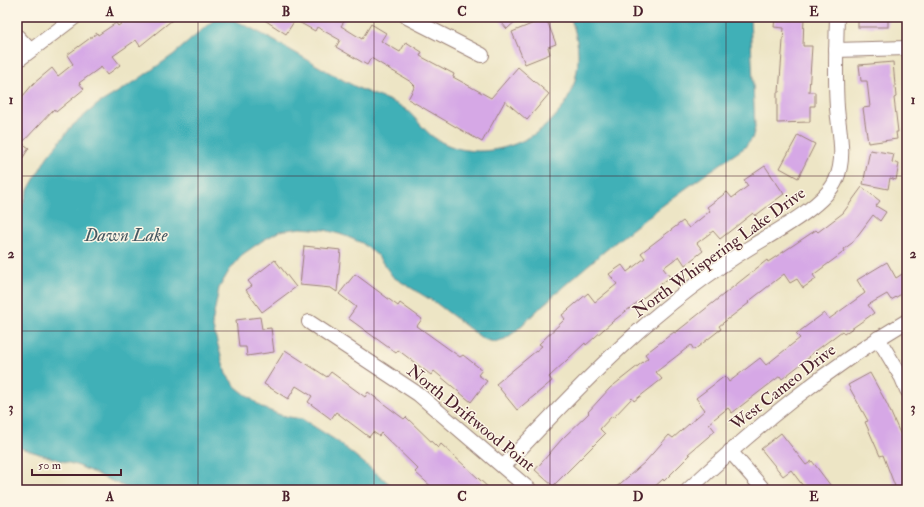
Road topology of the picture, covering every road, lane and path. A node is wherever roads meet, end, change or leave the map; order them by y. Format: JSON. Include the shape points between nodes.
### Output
{"nodes":[{"id":1,"x":75,"y":17,"type":"edge"},
{"id":2,"x":407,"y":17,"type":"edge"},
{"id":3,"x":837,"y":17,"type":"edge"},
{"id":4,"x":17,"y":36,"type":"edge"},
{"id":5,"x":907,"y":48,"type":"edge"},
{"id":6,"x":30,"y":50,"type":"junction"},
{"id":7,"x":836,"y":50,"type":"junction"},
{"id":8,"x":482,"y":55,"type":"dead end"},
{"id":9,"x":17,"y":61,"type":"edge"},
{"id":10,"x":907,"y":320,"type":"edge"},
{"id":11,"x":309,"y":322,"type":"dead end"},
{"id":12,"x":878,"y":338,"type":"junction"},
{"id":13,"x":907,"y":390,"type":"edge"},
{"id":14,"x":730,"y":451,"type":"junction"},
{"id":15,"x":504,"y":466,"type":"junction"},
{"id":16,"x":530,"y":490,"type":"edge"},
{"id":17,"x":688,"y":490,"type":"edge"},
{"id":18,"x":764,"y":490,"type":"edge"}],
"edges":[{"from":1,"to":6,"type":"street"},
{"from":2,"to":8,"type":"street"},
{"from":3,"to":7,"type":"street","name":"North Whispering Lake Drive"},
{"from":4,"to":6,"type":"street"},
{"from":5,"to":7,"type":"street"},
{"from":6,"to":9,"type":"street"},
{"from":7,"to":15,"type":"street","name":"North Whispering Lake Drive","via":[[837,108],[842,151],[836,180],[818,203],[790,224],[741,253],[659,313],[583,383]]},
{"from":10,"to":12,"type":"street","name":"West Cameo Drive"},
{"from":11,"to":15,"type":"street","name":"North Driftwood Point","via":[[418,394]]},
{"from":12,"to":13,"type":"street"},
{"from":12,"to":14,"type":"street","name":"West Cameo Drive","via":[[827,373]]},
{"from":14,"to":17,"type":"street","name":"West Cameo Drive"},
{"from":14,"to":18,"type":"street"},
{"from":15,"to":16,"type":"street","name":"North Driftwood Point"}]}
